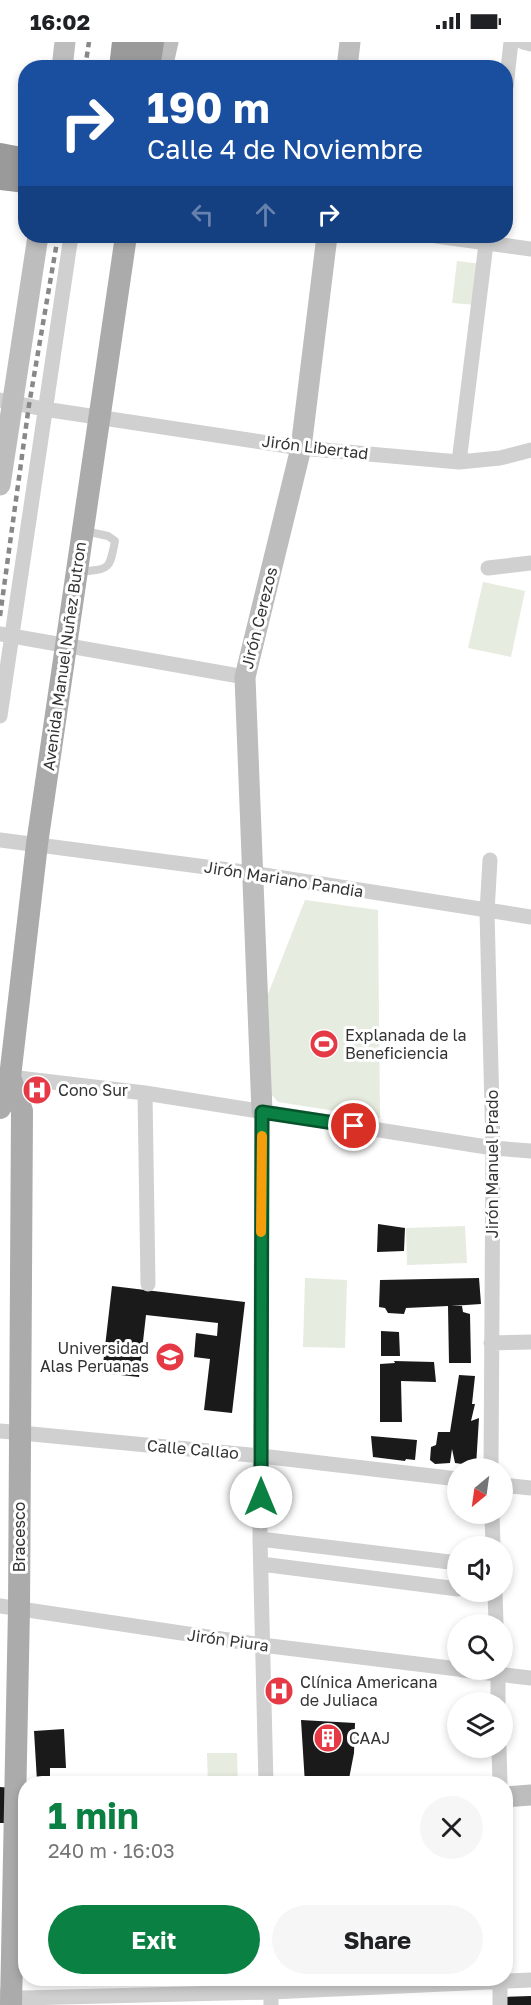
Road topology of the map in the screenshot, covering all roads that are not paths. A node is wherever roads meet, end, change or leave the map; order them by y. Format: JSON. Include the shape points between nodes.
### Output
{"nodes":[{"id":1,"x":65,"y":42,"type":"edge"},
{"id":2,"x":125,"y":42,"type":"edge"},
{"id":3,"x":151,"y":42,"type":"edge"},
{"id":4,"x":168,"y":42,"type":"edge"},
{"id":5,"x":350,"y":42,"type":"edge"},
{"id":6,"x":511,"y":42,"type":"edge"},
{"id":7,"x":523,"y":42,"type":"edge"},
{"id":8,"x":531,"y":44,"type":"edge"},
{"id":9,"x":63,"y":60,"type":"edge"},
{"id":10,"x":123,"y":60,"type":"edge"},
{"id":11,"x":148,"y":60,"type":"edge"},
{"id":12,"x":164,"y":60,"type":"edge"},
{"id":13,"x":348,"y":60,"type":"edge"},
{"id":14,"x":509,"y":60,"type":"edge"},
{"id":15,"x":0,"y":156,"type":"edge"},
{"id":16,"x":18,"y":159,"type":"edge"},
{"id":17,"x":0,"y":177,"type":"edge"},
{"id":18,"x":18,"y":179,"type":"edge"},
{"id":19,"x":37,"y":243,"type":"edge"},
{"id":20,"x":70,"y":243,"type":"edge"},
{"id":21,"x":125,"y":243,"type":"edge"},
{"id":22,"x":326,"y":243,"type":"edge"},
{"id":23,"x":486,"y":243,"type":"edge"},
{"id":24,"x":505,"y":243,"type":"edge"},
{"id":25,"x":531,"y":249,"type":"edge"},
{"id":26,"x":6,"y":401,"type":"edge"},
{"id":27,"x":44,"y":408,"type":"junction"},
{"id":28,"x":100,"y":416,"type":"junction"},
{"id":29,"x":301,"y":448,"type":"junction"},
{"id":30,"x":531,"y":450,"type":"edge"},
{"id":31,"x":459,"y":462,"type":"junction"},
{"id":32,"x":0,"y":485,"type":"edge"},
{"id":33,"x":82,"y":531,"type":"junction"},
{"id":34,"x":531,"y":563,"type":"edge"},
{"id":35,"x":488,"y":568,"type":"dead end"},
{"id":36,"x":76,"y":573,"type":"junction"},
{"id":37,"x":6,"y":635,"type":"edge"},
{"id":38,"x":65,"y":646,"type":"junction"},
{"id":39,"x":244,"y":677,"type":"junction"},
{"id":40,"x":0,"y":716,"type":"edge"},
{"id":41,"x":0,"y":840,"type":"edge"},
{"id":42,"x":37,"y":843,"type":"junction"},
{"id":43,"x":490,"y":860,"type":"dead end"},
{"id":44,"x":252,"y":873,"type":"junction"},
{"id":45,"x":487,"y":912,"type":"junction"},
{"id":46,"x":531,"y":917,"type":"edge"},
{"id":47,"x":5,"y":1077,"type":"edge"},
{"id":48,"x":145,"y":1093,"type":"junction"},
{"id":49,"x":0,"y":1108,"type":"edge"},
{"id":50,"x":262,"y":1112,"type":"junction"},
{"id":51,"x":493,"y":1148,"type":"junction"},
{"id":52,"x":531,"y":1151,"type":"edge"},
{"id":53,"x":148,"y":1284,"type":"dead end"},
{"id":54,"x":531,"y":1342,"type":"edge"},
{"id":55,"x":491,"y":1343,"type":"junction"},
{"id":56,"x":10,"y":1432,"type":"edge"},
{"id":57,"x":261,"y":1456,"type":"junction"},
{"id":58,"x":491,"y":1458,"type":"edge"},
{"id":59,"x":447,"y":1478,"type":"edge"},
{"id":60,"x":513,"y":1486,"type":"edge"},
{"id":61,"x":531,"y":1488,"type":"edge"},
{"id":62,"x":260,"y":1539,"type":"junction"},
{"id":63,"x":447,"y":1562,"type":"edge"},
{"id":64,"x":261,"y":1564,"type":"junction"},
{"id":65,"x":447,"y":1588,"type":"edge"},
{"id":66,"x":9,"y":1607,"type":"edge"},
{"id":67,"x":262,"y":1645,"type":"junction"},
{"id":68,"x":447,"y":1667,"type":"edge"},
{"id":69,"x":513,"y":1675,"type":"edge"},
{"id":70,"x":531,"y":1678,"type":"edge"},
{"id":71,"x":499,"y":1758,"type":"edge"},
{"id":72,"x":266,"y":1776,"type":"edge"},
{"id":73,"x":500,"y":1776,"type":"edge"},
{"id":74,"x":531,"y":1795,"type":"edge"},
{"id":75,"x":513,"y":1796,"type":"edge"},
{"id":76,"x":14,"y":1826,"type":"edge"},
{"id":77,"x":513,"y":1980,"type":"edge"},
{"id":78,"x":531,"y":1980,"type":"edge"},
{"id":79,"x":386,"y":1986,"type":"edge"},
{"id":80,"x":500,"y":1986,"type":"edge"},
{"id":81,"x":271,"y":1992,"type":"edge"},
{"id":82,"x":8,"y":2000,"type":"edge"},
{"id":83,"x":500,"y":2005,"type":"edge"}],
"edges":[{"from":1,"to":9,"type":"street"},
{"from":2,"to":10,"type":"highway"},
{"from":3,"to":11,"type":"highway"},
{"from":4,"to":12,"type":"street"},
{"from":5,"to":13,"type":"street"},
{"from":6,"to":14,"type":"street"},
{"from":7,"to":8,"type":"street"},
{"from":15,"to":16,"type":"highway"},
{"from":17,"to":18,"type":"highway"},
{"from":19,"to":26,"type":"street"},
{"from":20,"to":27,"type":"street"},
{"from":21,"to":28,"type":"main road","name":"Avenida Manuel Nuñez Butron"},
{"from":22,"to":29,"type":"street","name":"Jirón Cerezos"},
{"from":23,"to":31,"type":"street"},
{"from":24,"to":25,"type":"street"},
{"from":26,"to":27,"type":"street","name":"Jirón Libertad"},
{"from":26,"to":32,"type":"street"},
{"from":27,"to":28,"type":"street","name":"Jirón Libertad"},
{"from":27,"to":37,"type":"street"},
{"from":28,"to":29,"type":"street","name":"Jirón Libertad"},
{"from":28,"to":33,"type":"main road","name":"Avenida Manuel Nuñez Butron"},
{"from":29,"to":31,"type":"street","name":"Jirón Libertad"},
{"from":29,"to":39,"type":"street","name":"Jirón Cerezos"},
{"from":30,"to":31,"type":"street","name":"Jirón Libertad"},
{"from":33,"to":36,"type":"main road","name":"Avenida Manuel Nuñez Butron"},
{"from":33,"to":36,"type":"lane","via":[[115,541],[111,562],[105,569]]},
{"from":34,"to":35,"type":"street"},
{"from":36,"to":38,"type":"main road","name":"Avenida Manuel Nuñez Butron"},
{"from":37,"to":38,"type":"street"},
{"from":37,"to":40,"type":"street"},
{"from":38,"to":39,"type":"street"},
{"from":38,"to":42,"type":"main road","name":"Avenida Manuel Nuñez Butron"},
{"from":39,"to":44,"type":"street","name":"Jirón Cerezos"},
{"from":41,"to":42,"type":"street","name":"Jirón Mariano Pandia"},
{"from":42,"to":44,"type":"street","name":"Jirón Mariano Pandia"},
{"from":42,"to":47,"type":"main road","name":"Avenida Manuel Nuñez Butron"},
{"from":43,"to":45,"type":"street","name":"Jirón Manuel Prado"},
{"from":44,"to":45,"type":"street","name":"Jirón Mariano Pandia"},
{"from":44,"to":50,"type":"street","name":"Jirón Cerezos"},
{"from":45,"to":46,"type":"street","name":"Jirón Mariano Pandia"},
{"from":45,"to":51,"type":"street","name":"Jirón Manuel Prado"},
{"from":47,"to":48,"type":"street"},
{"from":47,"to":49,"type":"main road"},
{"from":47,"to":56,"type":"main road","name":"Bracesco","via":[[22,1111]]},
{"from":48,"to":50,"type":"street"},
{"from":48,"to":53,"type":"street"},
{"from":50,"to":51,"type":"street"},
{"from":50,"to":57,"type":"street"},
{"from":51,"to":52,"type":"street"},
{"from":51,"to":55,"type":"street","name":"Jirón Manuel Prado"},
{"from":54,"to":55,"type":"street"},
{"from":55,"to":58,"type":"street","name":"Jirón Manuel Prado"},
{"from":56,"to":57,"type":"street","name":"Calle Callao"},
{"from":56,"to":66,"type":"main road","name":"Bracesco"},
{"from":57,"to":59,"type":"street","name":"Calle Callao"},
{"from":57,"to":62,"type":"street"},
{"from":60,"to":61,"type":"street"},
{"from":62,"to":63,"type":"street"},
{"from":62,"to":64,"type":"street"},
{"from":64,"to":65,"type":"street"},
{"from":64,"to":67,"type":"street"},
{"from":66,"to":67,"type":"street","name":"Jirón Piura"},
{"from":66,"to":76,"type":"main road","name":"Bracesco"},
{"from":67,"to":68,"type":"street","name":"Jirón Piura"},
{"from":67,"to":72,"type":"street"},
{"from":69,"to":70,"type":"street","name":"Jirón Piura"},
{"from":71,"to":73,"type":"street"},
{"from":74,"to":75,"type":"street"},
{"from":76,"to":82,"type":"main road","name":"Bracesco"},
{"from":77,"to":78,"type":"street"},
{"from":79,"to":81,"type":"street"},
{"from":80,"to":83,"type":"street"},
{"from":81,"to":82,"type":"street"}]}
